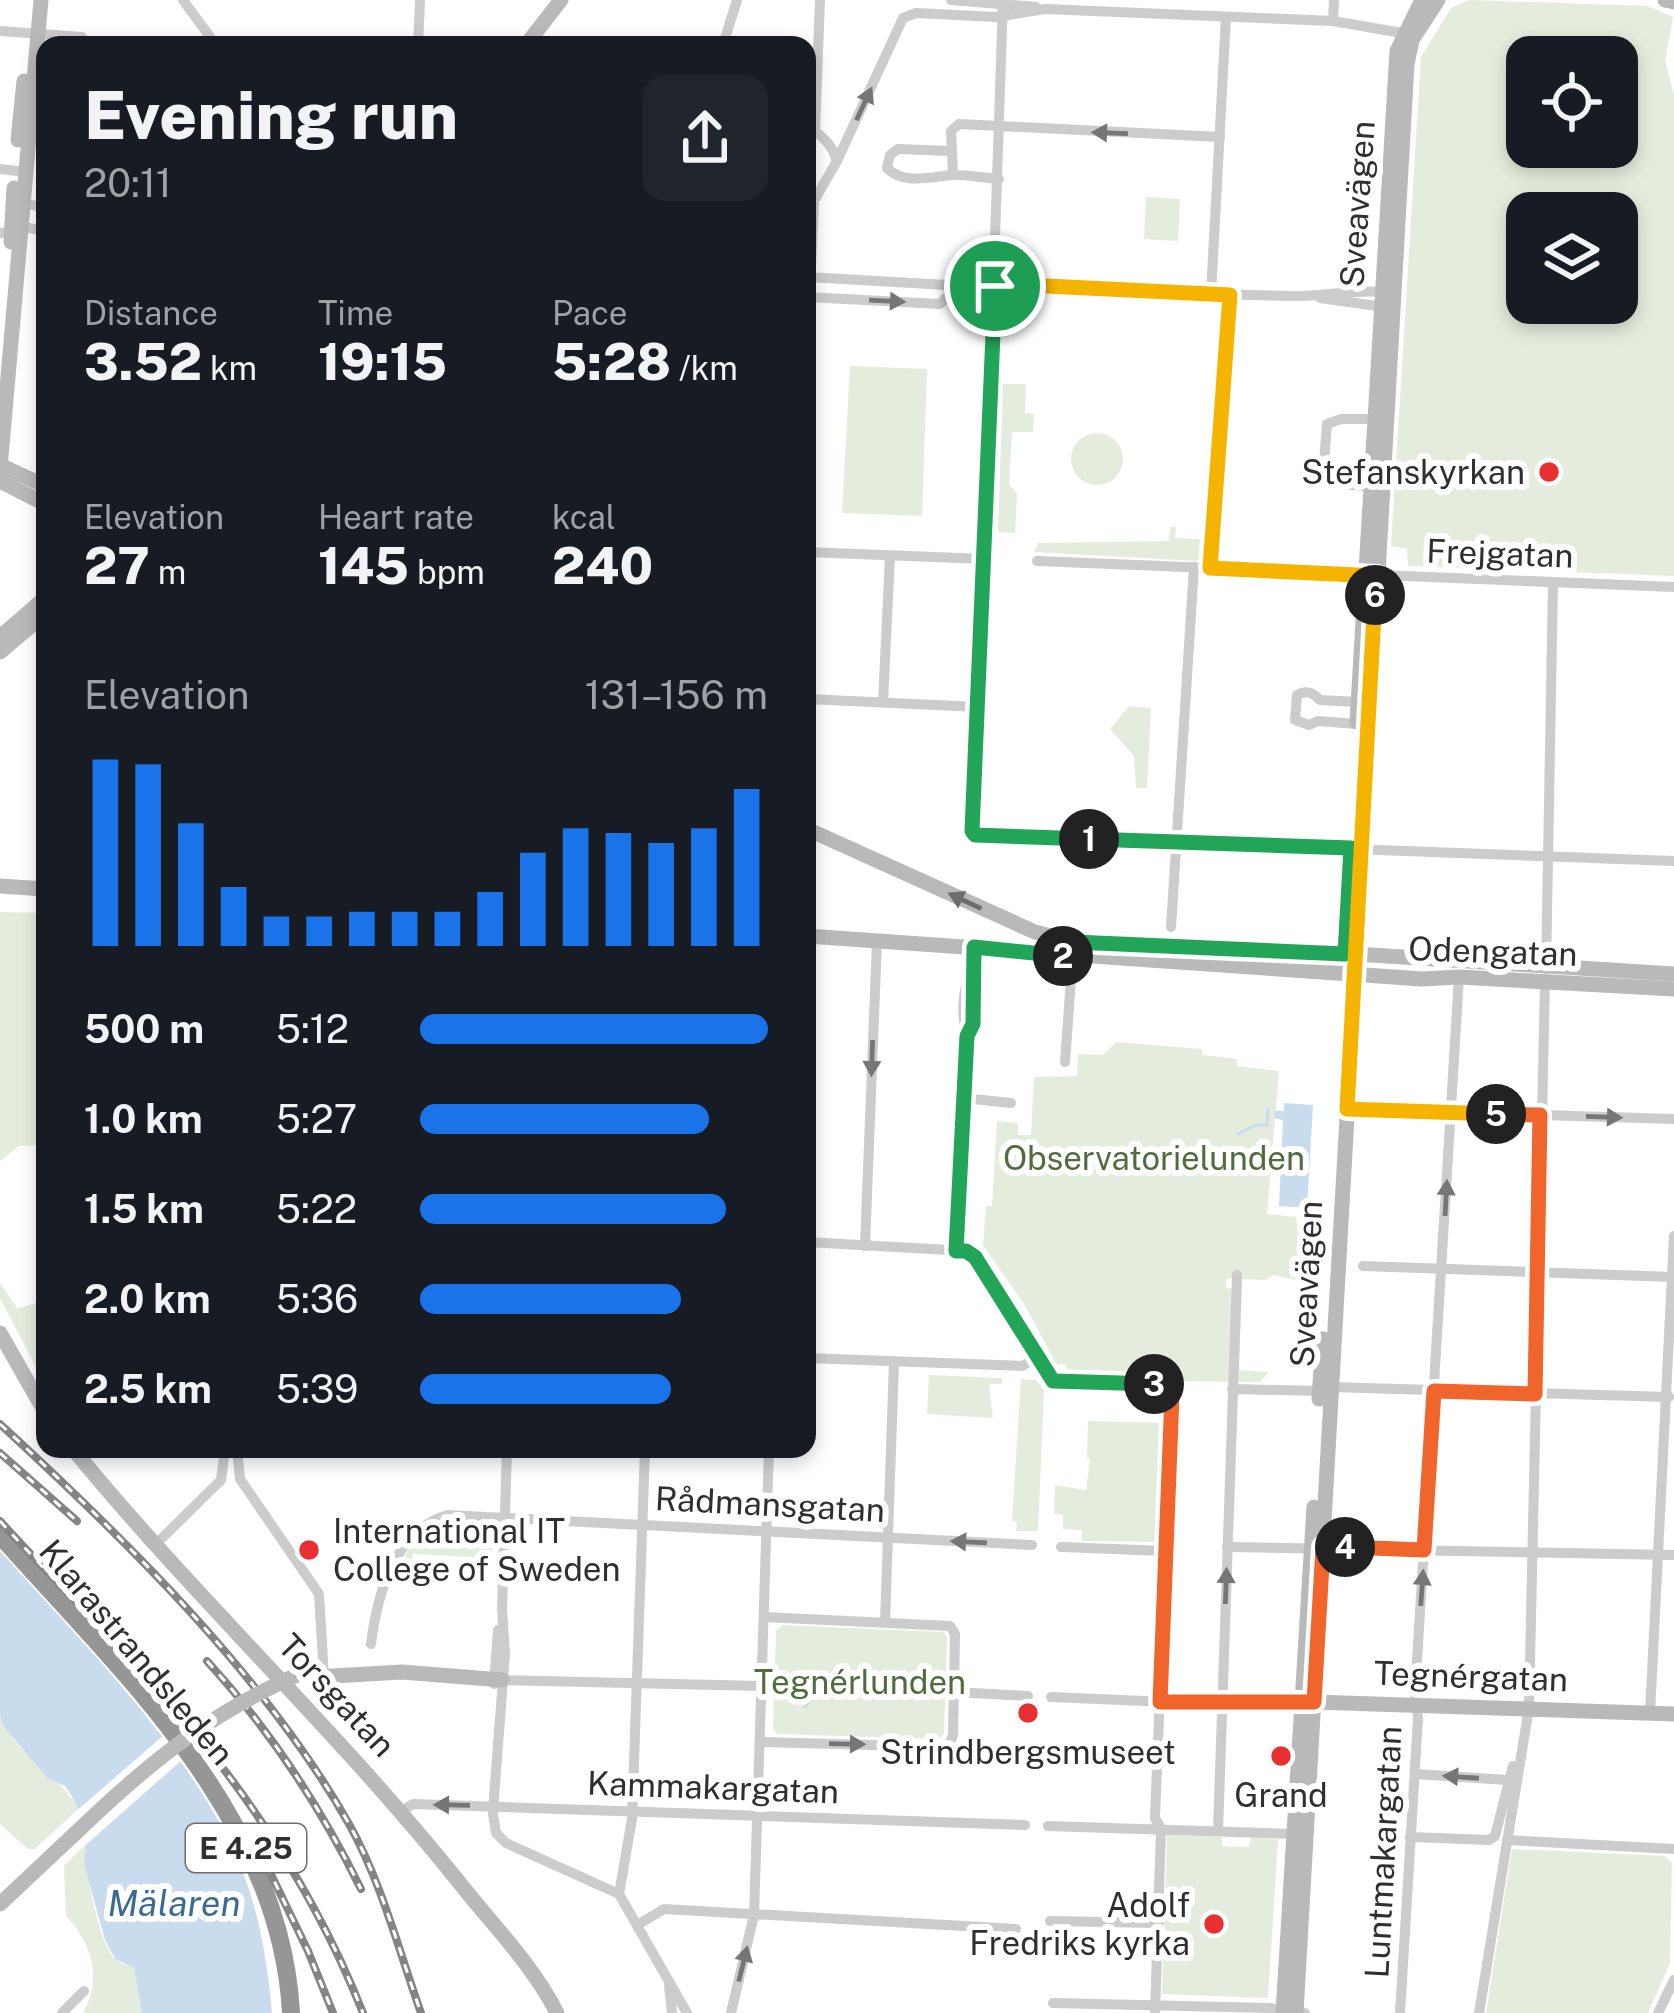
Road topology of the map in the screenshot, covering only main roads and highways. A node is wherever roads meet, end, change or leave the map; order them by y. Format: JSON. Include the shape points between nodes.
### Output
{"nodes":[{"id":1,"x":32,"y":0,"type":"edge"},
{"id":2,"x":41,"y":0,"type":"edge"},
{"id":3,"x":561,"y":0,"type":"edge"},
{"id":4,"x":1665,"y":0,"type":"edge"},
{"id":5,"x":1674,"y":2,"type":"edge"},
{"id":6,"x":1434,"y":5,"type":"edge"},
{"id":7,"x":33,"y":33,"type":"junction"},
{"id":8,"x":533,"y":36,"type":"edge"},
{"id":9,"x":14,"y":170,"type":"edge"},
{"id":10,"x":10,"y":232,"type":"edge"},
{"id":11,"x":0,"y":366,"type":"edge"},
{"id":12,"x":0,"y":466,"type":"edge"},
{"id":13,"x":0,"y":481,"type":"edge"},
{"id":14,"x":36,"y":482,"type":"edge"},
{"id":15,"x":36,"y":499,"type":"edge"},
{"id":16,"x":1370,"y":575,"type":"junction"},
{"id":17,"x":36,"y":606,"type":"edge"},
{"id":18,"x":36,"y":622,"type":"edge"},
{"id":19,"x":0,"y":637,"type":"edge"},
{"id":20,"x":0,"y":652,"type":"edge"},
{"id":21,"x":816,"y":833,"type":"edge"},
{"id":22,"x":1356,"y":848,"type":"junction"},
{"id":23,"x":0,"y":886,"type":"edge"},
{"id":24,"x":36,"y":892,"type":"edge"},
{"id":25,"x":36,"y":894,"type":"edge"},
{"id":26,"x":0,"y":896,"type":"edge"},
{"id":27,"x":816,"y":938,"type":"edge"},
{"id":28,"x":1073,"y":950,"type":"junction"},
{"id":29,"x":1350,"y":955,"type":"junction"},
{"id":30,"x":1349,"y":973,"type":"junction"},
{"id":31,"x":1674,"y":974,"type":"edge"},
{"id":32,"x":1545,"y":975,"type":"junction"},
{"id":33,"x":1674,"y":989,"type":"edge"},
{"id":34,"x":0,"y":1333,"type":"edge"},
{"id":35,"x":1325,"y":1389,"type":"junction"},
{"id":36,"x":36,"y":1396,"type":"edge"},
{"id":37,"x":81,"y":1458,"type":"edge"},
{"id":38,"x":0,"y":1539,"type":"edge"},
{"id":39,"x":319,"y":1672,"type":"junction"},
{"id":40,"x":1308,"y":1702,"type":"junction"},
{"id":41,"x":1674,"y":1714,"type":"edge"},
{"id":42,"x":0,"y":1904,"type":"edge"},
{"id":43,"x":545,"y":1993,"type":"junction"},
{"id":44,"x":1289,"y":2012,"type":"edge"},
{"id":45,"x":280,"y":2013,"type":"edge"},
{"id":46,"x":293,"y":2013,"type":"edge"},
{"id":47,"x":557,"y":2013,"type":"edge"},
{"id":48,"x":575,"y":2013,"type":"edge"}],
"edges":[{"from":1,"to":7,"type":"main road"},
{"from":2,"to":7,"type":"main road"},
{"from":3,"to":8,"type":"main road"},
{"from":4,"to":5,"type":"main road"},
{"from":6,"to":16,"type":"main road","name":"Sveavägen","via":[[1409,34]]},
{"from":7,"to":9,"type":"main road"},
{"from":9,"to":10,"type":"main road","via":[[18,202]]},
{"from":10,"to":11,"type":"main road"},
{"from":10,"to":12,"type":"main road"},
{"from":12,"to":14,"type":"main road"},
{"from":13,"to":15,"type":"main road"},
{"from":16,"to":22,"type":"main road","name":"Sveavägen"},
{"from":16,"to":22,"type":"main road","name":"Sveavägen"},
{"from":17,"to":19,"type":"main road"},
{"from":18,"to":20,"type":"main road"},
{"from":28,"to":21,"type":"main road","one_way":true},
{"from":22,"to":29,"type":"main road","name":"Sveavägen"},
{"from":23,"to":24,"type":"main road"},
{"from":25,"to":26,"type":"main road"},
{"from":27,"to":28,"type":"main road","name":"Odengatan"},
{"from":28,"to":29,"type":"main road","name":"Odengatan"},
{"from":28,"to":30,"type":"main road","name":"Odengatan"},
{"from":29,"to":30,"type":"main road","name":"Sveavägen"},
{"from":29,"to":32,"type":"main road","name":"Odengatan"},
{"from":30,"to":32,"type":"main road","name":"Odengatan"},
{"from":30,"to":35,"type":"main road","name":"Sveavägen"},
{"from":30,"to":35,"type":"main road","name":"Sveavägen"},
{"from":31,"to":32,"type":"main road","name":"Odengatan"},
{"from":32,"to":33,"type":"main road","name":"Odengatan"},
{"from":34,"to":36,"type":"main road"},
{"from":35,"to":40,"type":"main road","name":"Sveavägen"},
{"from":37,"to":43,"type":"main road","name":"Torsgatan","via":[[402,1811]]},
{"from":38,"to":45,"type":"highway","name":"Klarastrandsleden","number":"E 4.25","via":[[202,1783],[248,1870]]},
{"from":38,"to":46,"type":"highway","name":"Klarastrandsleden","number":"E 4.25","via":[[142,1695],[208,1782],[255,1868],[280,1939]]},
{"from":39,"to":39,"type":"main road","via":[[499,1676],[379,1673]]},
{"from":39,"to":42,"type":"main road","bridge":true,"via":[[236,1703],[167,1752]]},
{"from":40,"to":41,"type":"main road","name":"Tegnérgatan"},
{"from":40,"to":44,"type":"main road","name":"Sveavägen"},
{"from":40,"to":44,"type":"main road","name":"Sveavägen","via":[[1292,1834]]},
{"from":43,"to":47,"type":"main road","name":"Torsgatan"},
{"from":43,"to":48,"type":"main road","name":"Torsgatan"}]}
